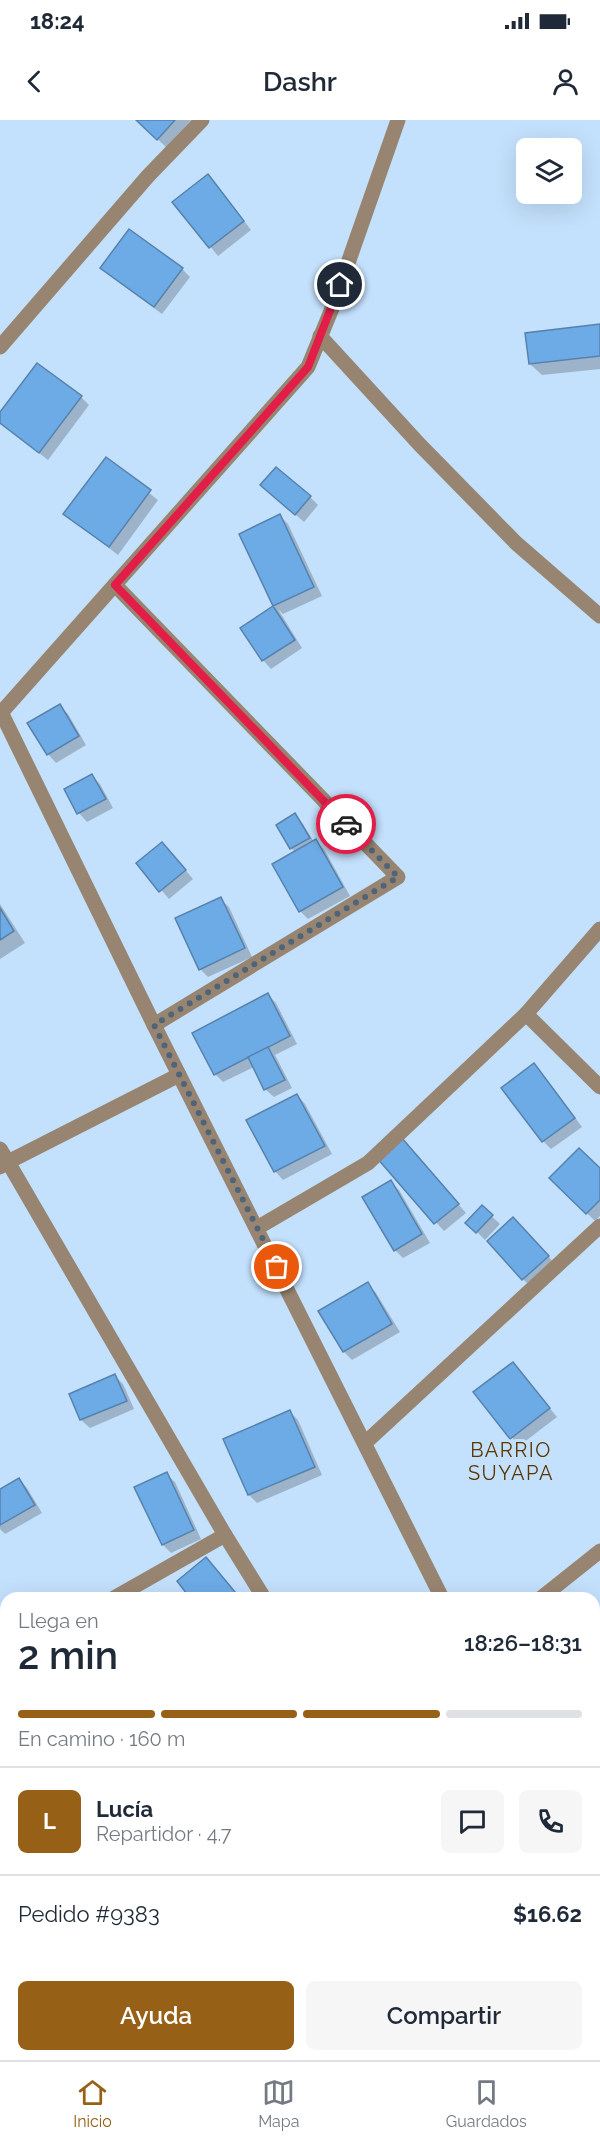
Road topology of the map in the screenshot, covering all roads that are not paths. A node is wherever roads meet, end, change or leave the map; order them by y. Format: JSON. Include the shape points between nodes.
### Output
{"nodes":[{"id":1,"x":202,"y":120,"type":"edge"},
{"id":2,"x":398,"y":120,"type":"edge"},
{"id":3,"x":320,"y":336,"type":"junction"},
{"id":4,"x":0,"y":347,"type":"edge"},
{"id":5,"x":115,"y":585,"type":"junction"},
{"id":6,"x":600,"y":616,"type":"edge"},
{"id":7,"x":0,"y":712,"type":"edge"},
{"id":8,"x":600,"y":929,"type":"edge"},
{"id":9,"x":526,"y":1014,"type":"junction"},
{"id":10,"x":154,"y":1025,"type":"junction"},
{"id":11,"x":179,"y":1075,"type":"junction"},
{"id":12,"x":600,"y":1087,"type":"edge"},
{"id":13,"x":3,"y":1159,"type":"edge"},
{"id":14,"x":600,"y":1226,"type":"edge"},
{"id":15,"x":257,"y":1228,"type":"junction"},
{"id":16,"x":365,"y":1443,"type":"junction"},
{"id":17,"x":225,"y":1535,"type":"junction"},
{"id":18,"x":600,"y":1551,"type":"edge"},
{"id":19,"x":125,"y":1592,"type":"edge"},
{"id":20,"x":260,"y":1592,"type":"edge"},
{"id":21,"x":439,"y":1592,"type":"edge"},
{"id":22,"x":549,"y":1592,"type":"edge"}],
"edges":[{"from":1,"to":4,"type":"street","via":[[147,176]]},
{"from":2,"to":3,"type":"street"},
{"from":3,"to":5,"type":"street","via":[[308,367]]},
{"from":3,"to":6,"type":"street","via":[[516,543]]},
{"from":5,"to":7,"type":"street"},
{"from":5,"to":10,"type":"street","via":[[398,877]]},
{"from":7,"to":10,"type":"street"},
{"from":8,"to":9,"type":"street"},
{"from":9,"to":12,"type":"street"},
{"from":9,"to":15,"type":"street","via":[[368,1163]]},
{"from":10,"to":11,"type":"street"},
{"from":11,"to":13,"type":"street"},
{"from":11,"to":15,"type":"street"},
{"from":13,"to":17,"type":"street"},
{"from":14,"to":16,"type":"street"},
{"from":15,"to":16,"type":"street"},
{"from":16,"to":21,"type":"street"},
{"from":17,"to":19,"type":"street"},
{"from":17,"to":20,"type":"street"},
{"from":18,"to":22,"type":"street"}]}
